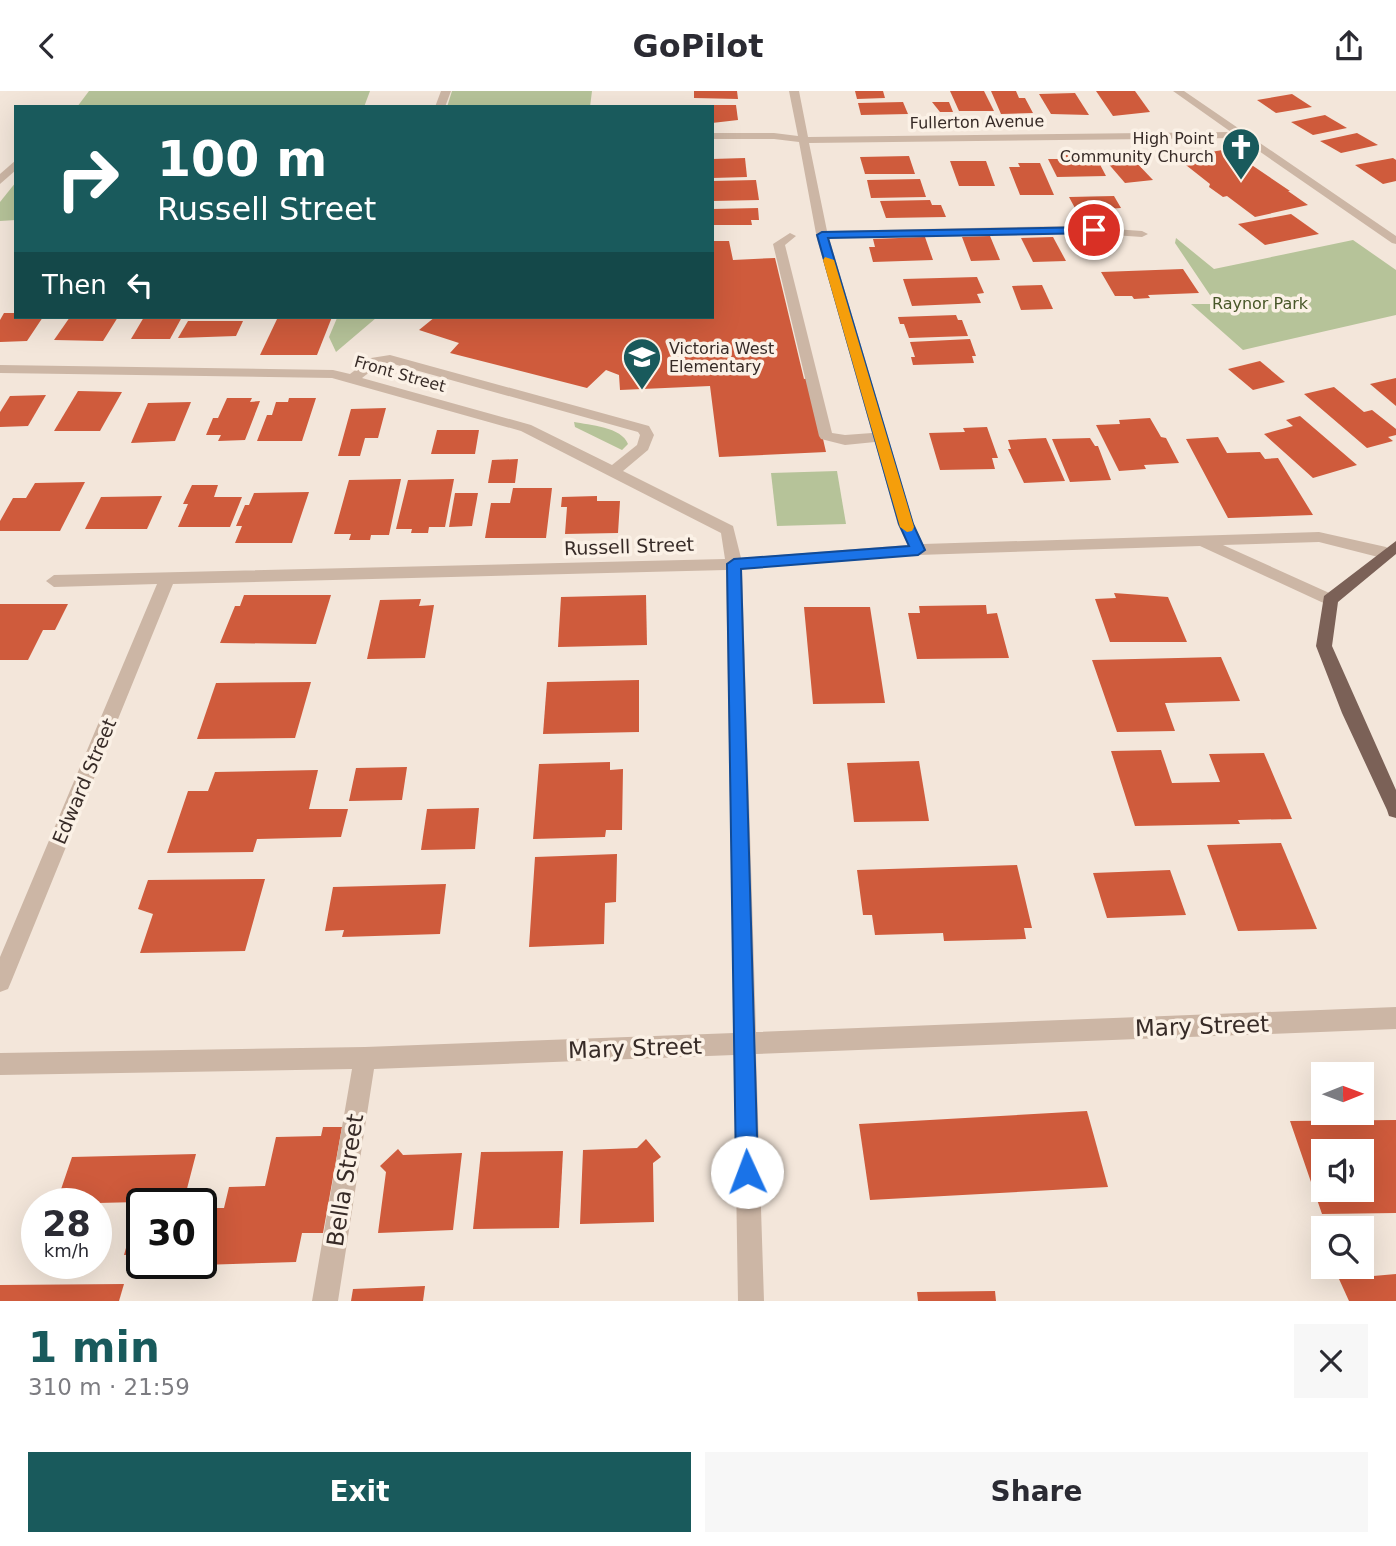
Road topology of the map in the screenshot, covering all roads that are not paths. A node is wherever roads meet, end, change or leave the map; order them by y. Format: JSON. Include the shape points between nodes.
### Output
{"nodes":[{"id":1,"x":794,"y":91,"type":"edge"},
{"id":2,"x":1178,"y":91,"type":"edge"},
{"id":3,"x":1242,"y":135,"type":"junction"},
{"id":4,"x":714,"y":136,"type":"edge"},
{"id":5,"x":804,"y":140,"type":"junction"},
{"id":6,"x":14,"y":165,"type":"edge"},
{"id":7,"x":0,"y":181,"type":"edge"},
{"id":8,"x":1142,"y":234,"type":"dead end"},
{"id":9,"x":822,"y":235,"type":"junction"},
{"id":10,"x":790,"y":236,"type":"dead end"},
{"id":11,"x":1396,"y":241,"type":"edge"},
{"id":12,"x":0,"y":369,"type":"edge"},
{"id":13,"x":352,"y":379,"type":"junction"},
{"id":14,"x":880,"y":437,"type":"junction"},
{"id":15,"x":613,"y":473,"type":"junction"},
{"id":16,"x":1203,"y":542,"type":"junction"},
{"id":17,"x":918,"y":550,"type":"junction"},
{"id":18,"x":1391,"y":550,"type":"edge"},
{"id":19,"x":734,"y":564,"type":"junction"},
{"id":20,"x":167,"y":579,"type":"junction"},
{"id":21,"x":54,"y":581,"type":"dead end"},
{"id":22,"x":1330,"y":600,"type":"junction"},
{"id":23,"x":1396,"y":810,"type":"edge"},
{"id":24,"x":0,"y":982,"type":"edge"},
{"id":25,"x":1396,"y":1018,"type":"edge"},
{"id":26,"x":744,"y":1044,"type":"junction"},
{"id":27,"x":365,"y":1058,"type":"junction"},
{"id":28,"x":0,"y":1064,"type":"edge"},
{"id":29,"x":325,"y":1301,"type":"edge"},
{"id":30,"x":751,"y":1301,"type":"edge"}],
"edges":[{"from":1,"to":5,"type":"street"},
{"from":2,"to":3,"type":"street"},
{"from":3,"to":5,"type":"street","name":"Fullerton Avenue"},
{"from":3,"to":11,"type":"street"},
{"from":4,"to":5,"type":"street","name":"Fullerton Avenue"},
{"from":5,"to":9,"type":"street"},
{"from":6,"to":7,"type":"street"},
{"from":8,"to":9,"type":"street","via":[[1070,229]]},
{"from":9,"to":14,"type":"street"},
{"from":10,"to":14,"type":"street","via":[[779,244],[826,436],[845,440]]},
{"from":12,"to":13,"type":"street","name":"Front Street","via":[[333,374]]},
{"from":13,"to":15,"type":"street","name":"Front Street","via":[[526,428]]},
{"from":13,"to":15,"type":"street","via":[[376,361],[390,359],[644,429],[648,435],[643,447]]},
{"from":14,"to":17,"type":"street"},
{"from":15,"to":19,"type":"street","name":"Front Street","via":[[728,530]]},
{"from":16,"to":17,"type":"street","name":"Russell Street"},
{"from":16,"to":18,"type":"street","name":"Russell Street","via":[[1319,537]]},
{"from":16,"to":22,"type":"street","name":"Russell Street"},
{"from":17,"to":19,"type":"street","name":"Russell Street"},
{"from":18,"to":22,"type":"main road"},
{"from":19,"to":20,"type":"street","name":"Russell Street"},
{"from":19,"to":26,"type":"street"},
{"from":20,"to":21,"type":"street","name":"Russell Street"},
{"from":20,"to":24,"type":"street","name":"Edward Street"},
{"from":22,"to":23,"type":"main road","via":[[1324,646]]},
{"from":25,"to":26,"type":"street","name":"Mary Street"},
{"from":26,"to":27,"type":"street","name":"Mary Street"},
{"from":26,"to":30,"type":"street"},
{"from":27,"to":28,"type":"street","name":"Mary Street"},
{"from":27,"to":29,"type":"street","name":"Bella Street"}]}
